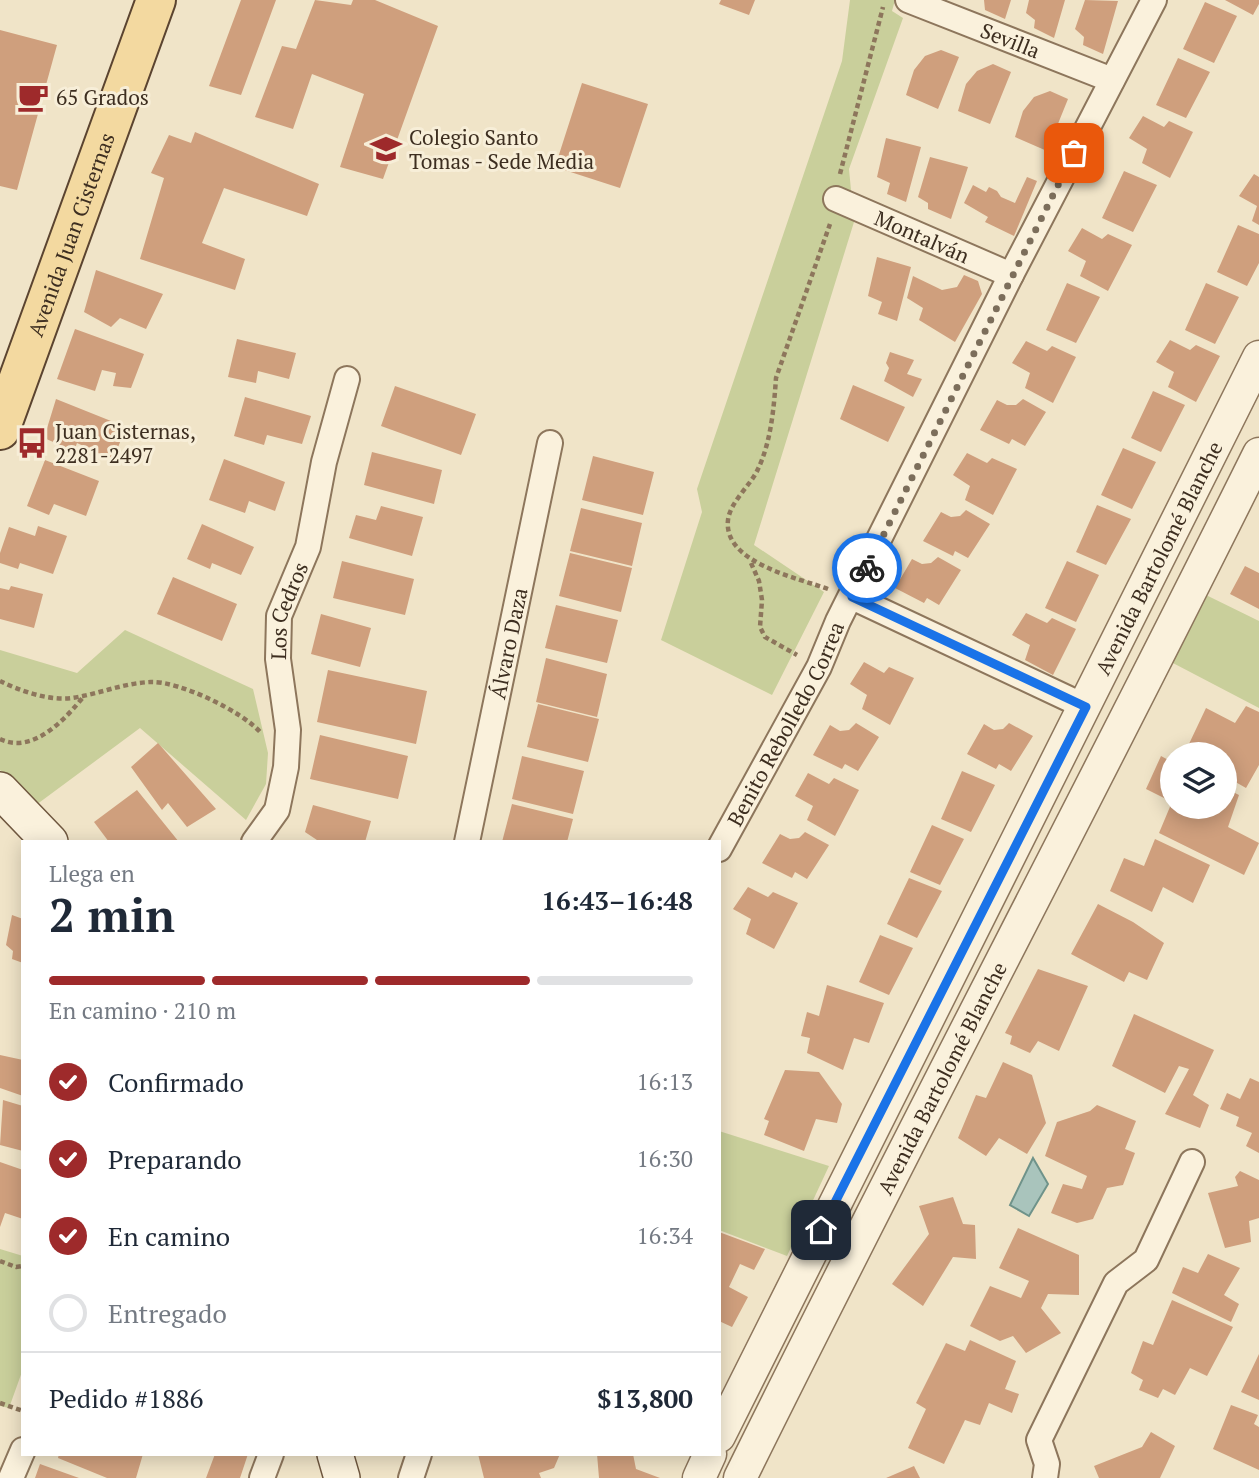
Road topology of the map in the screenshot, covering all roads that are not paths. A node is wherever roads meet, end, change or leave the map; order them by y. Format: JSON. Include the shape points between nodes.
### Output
{"nodes":[{"id":1,"x":156,"y":0,"type":"edge"},
{"id":2,"x":908,"y":0,"type":"edge"},
{"id":3,"x":1154,"y":0,"type":"edge"},
{"id":4,"x":1112,"y":80,"type":"junction"},
{"id":5,"x":836,"y":199,"type":"road end"},
{"id":6,"x":1011,"y":275,"type":"junction"},
{"id":7,"x":1259,"y":357,"type":"edge"},
{"id":8,"x":347,"y":379,"type":"dead end"},
{"id":9,"x":0,"y":430,"type":"edge"},
{"id":10,"x":550,"y":443,"type":"dead end"},
{"id":11,"x":1259,"y":454,"type":"edge"},
{"id":12,"x":852,"y":597,"type":"junction"},
{"id":13,"x":1086,"y":707,"type":"junction"},
{"id":14,"x":0,"y":790,"type":"edge"},
{"id":15,"x":48,"y":840,"type":"edge"},
{"id":16,"x":255,"y":840,"type":"edge"},
{"id":17,"x":467,"y":840,"type":"edge"},
{"id":18,"x":721,"y":845,"type":"edge"},
{"id":19,"x":1192,"y":1162,"type":"dead end"},
{"id":20,"x":808,"y":1255,"type":"junction"},
{"id":21,"x":842,"y":1270,"type":"junction"},
{"id":22,"x":721,"y":1432,"type":"edge"},
{"id":23,"x":21,"y":1454,"type":"edge"},
{"id":24,"x":270,"y":1456,"type":"edge"},
{"id":25,"x":336,"y":1456,"type":"edge"},
{"id":26,"x":418,"y":1456,"type":"edge"},
{"id":27,"x":709,"y":1456,"type":"edge"},
{"id":28,"x":10,"y":1478,"type":"edge"},
{"id":29,"x":262,"y":1478,"type":"edge"},
{"id":30,"x":342,"y":1478,"type":"edge"},
{"id":31,"x":411,"y":1478,"type":"edge"},
{"id":32,"x":699,"y":1478,"type":"edge"},
{"id":33,"x":740,"y":1478,"type":"edge"},
{"id":34,"x":1045,"y":1478,"type":"edge"}],
"edges":[{"from":1,"to":9,"type":"main road","name":"Avenida Juan Cisternas"},
{"from":2,"to":4,"type":"street","name":"Sevilla"},
{"from":3,"to":4,"type":"street","name":"Benito Rebolledo Correa"},
{"from":4,"to":6,"type":"street","name":"Benito Rebolledo Correa"},
{"from":5,"to":6,"type":"street","name":"Montalván"},
{"from":6,"to":12,"type":"street","name":"Benito Rebolledo Correa"},
{"from":7,"to":13,"type":"street","name":"Avenida Bartolomé Blanche"},
{"from":8,"to":16,"type":"street","name":"Los Cedros","via":[[324,462],[308,547],[279,616],[278,659],[288,730],[286,767],[277,810]]},
{"from":10,"to":17,"type":"street","name":"Álvaro Daza"},
{"from":11,"to":21,"type":"street","name":"Avenida Bartolomé Blanche","via":[[1137,701]]},
{"from":12,"to":13,"type":"street"},
{"from":12,"to":18,"type":"street","name":"Benito Rebolledo Correa"},
{"from":13,"to":20,"type":"street","name":"Avenida Bartolomé Blanche"},
{"from":14,"to":15,"type":"main road"},
{"from":19,"to":34,"type":"street","via":[[1146,1260],[1116,1283],[1038,1440],[1047,1464]]},
{"from":20,"to":21,"type":"street"},
{"from":20,"to":22,"type":"street","name":"Avenida Bartolomé Blanche"},
{"from":21,"to":33,"type":"street","name":"Avenida Bartolomé Blanche"},
{"from":23,"to":28,"type":"street"},
{"from":24,"to":29,"type":"street"},
{"from":25,"to":30,"type":"main road"},
{"from":26,"to":31,"type":"street"},
{"from":27,"to":32,"type":"street"}]}
